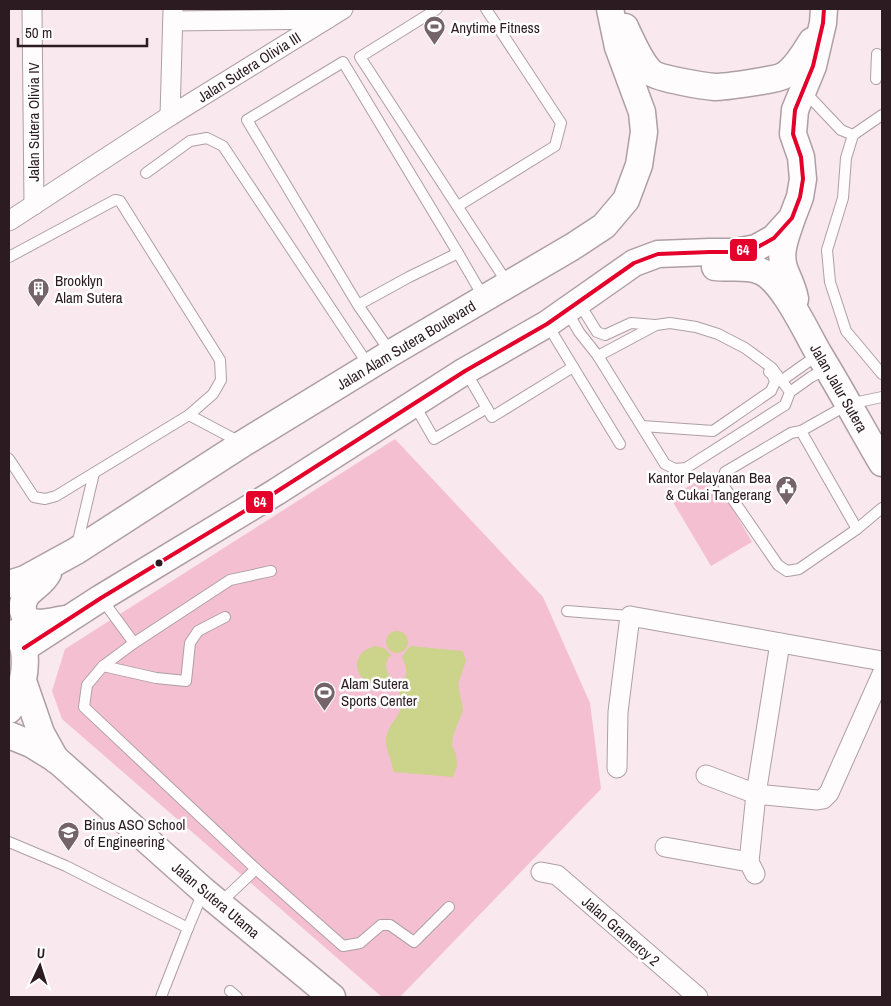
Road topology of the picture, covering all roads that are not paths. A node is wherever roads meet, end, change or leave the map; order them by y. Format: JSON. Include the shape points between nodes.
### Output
{"nodes":[{"id":1,"x":32,"y":9,"type":"edge"},
{"id":2,"x":437,"y":9,"type":"edge"},
{"id":3,"x":486,"y":9,"type":"edge"},
{"id":4,"x":610,"y":9,"type":"edge"},
{"id":5,"x":622,"y":9,"type":"edge"},
{"id":6,"x":335,"y":14,"type":"edge"},
{"id":7,"x":173,"y":15,"type":"edge"},
{"id":8,"x":823,"y":16,"type":"edge"},
{"id":9,"x":877,"y":54,"type":"dead end"},
{"id":10,"x":876,"y":79,"type":"dead end"},
{"id":11,"x":802,"y":90,"type":"junction"},
{"id":12,"x":170,"y":116,"type":"junction"},
{"id":13,"x":882,"y":116,"type":"edge"},
{"id":14,"x":853,"y":135,"type":"junction"},
{"id":15,"x":146,"y":173,"type":"dead end"},
{"id":16,"x":34,"y":205,"type":"junction"},
{"id":17,"x":458,"y":206,"type":"junction"},
{"id":18,"x":792,"y":218,"type":"junction"},
{"id":19,"x":9,"y":221,"type":"edge"},
{"id":20,"x":458,"y":253,"type":"junction"},
{"id":21,"x":658,"y":254,"type":"junction"},
{"id":22,"x":9,"y":257,"type":"edge"},
{"id":23,"x":509,"y":285,"type":"junction"},
{"id":24,"x":484,"y":299,"type":"junction"},
{"id":25,"x":358,"y":305,"type":"junction"},
{"id":26,"x":564,"y":312,"type":"junction"},
{"id":27,"x":797,"y":312,"type":"junction"},
{"id":28,"x":656,"y":325,"type":"junction"},
{"id":29,"x":745,"y":348,"type":"junction"},
{"id":30,"x":391,"y":353,"type":"junction"},
{"id":31,"x":598,"y":356,"type":"junction"},
{"id":32,"x":824,"y":361,"type":"junction"},
{"id":33,"x":369,"y":367,"type":"junction"},
{"id":34,"x":573,"y":367,"type":"junction"},
{"id":35,"x":466,"y":371,"type":"junction"},
{"id":36,"x":882,"y":374,"type":"edge"},
{"id":37,"x":781,"y":381,"type":"junction"},
{"id":38,"x":790,"y":392,"type":"junction"},
{"id":39,"x":882,"y":397,"type":"edge"},
{"id":40,"x":414,"y":404,"type":"junction"},
{"id":41,"x":848,"y":404,"type":"junction"},
{"id":42,"x":487,"y":408,"type":"junction"},
{"id":43,"x":189,"y":415,"type":"junction"},
{"id":44,"x":642,"y":426,"type":"junction"},
{"id":45,"x":801,"y":431,"type":"junction"},
{"id":46,"x":242,"y":444,"type":"junction"},
{"id":47,"x":620,"y":444,"type":"dead end"},
{"id":48,"x":9,"y":459,"type":"edge"},
{"id":49,"x":882,"y":463,"type":"edge"},
{"id":50,"x":94,"y":473,"type":"junction"},
{"id":51,"x":882,"y":508,"type":"edge"},
{"id":52,"x":857,"y":529,"type":"junction"},
{"id":53,"x":76,"y":551,"type":"junction"},
{"id":54,"x":52,"y":565,"type":"junction"},
{"id":55,"x":271,"y":571,"type":"dead end"},
{"id":56,"x":9,"y":584,"type":"edge"},
{"id":57,"x":101,"y":598,"type":"junction"},
{"id":58,"x":567,"y":611,"type":"dead end"},
{"id":59,"x":9,"y":616,"type":"edge"},
{"id":60,"x":630,"y":616,"type":"junction"},
{"id":61,"x":70,"y":617,"type":"junction"},
{"id":62,"x":225,"y":617,"type":"dead end"},
{"id":63,"x":134,"y":643,"type":"junction"},
{"id":64,"x":780,"y":643,"type":"junction"},
{"id":65,"x":24,"y":648,"type":"junction"},
{"id":66,"x":882,"y":661,"type":"edge"},
{"id":67,"x":103,"y":666,"type":"junction"},
{"id":68,"x":882,"y":674,"type":"edge"},
{"id":69,"x":23,"y":681,"type":"junction"},
{"id":70,"x":9,"y":710,"type":"edge"},
{"id":71,"x":9,"y":735,"type":"edge"},
{"id":72,"x":57,"y":760,"type":"junction"},
{"id":73,"x":617,"y":768,"type":"dead end"},
{"id":74,"x":706,"y":775,"type":"dead end"},
{"id":75,"x":756,"y":794,"type":"junction"},
{"id":76,"x":9,"y":842,"type":"edge"},
{"id":77,"x":665,"y":847,"type":"dead end"},
{"id":78,"x":256,"y":869,"type":"junction"},
{"id":79,"x":541,"y":872,"type":"dead end"},
{"id":80,"x":212,"y":897,"type":"junction"},
{"id":81,"x":449,"y":907,"type":"dead end"},
{"id":82,"x":188,"y":928,"type":"junction"},
{"id":83,"x":161,"y":997,"type":"edge"},
{"id":84,"x":332,"y":997,"type":"edge"},
{"id":85,"x":698,"y":997,"type":"edge"}],
"edges":[{"from":1,"to":16,"type":"street","name":"Jalan Sutera Olivia IV"},
{"from":2,"to":17,"type":"lane","via":[[360,57]]},
{"from":3,"to":17,"type":"lane","via":[[560,123],[555,146]]},
{"from":4,"to":23,"type":"main road","name":"Jalan Alam Sutera Boulevard","via":[[618,47],[642,112],[644,132],[639,165],[626,200],[604,226]]},
{"from":5,"to":8,"type":"main road","via":[[622,20],[633,46],[652,73],[715,87],[782,76],[799,62]]},
{"from":6,"to":7,"type":"street","name":"Jalan Sutera Olivia III"},
{"from":6,"to":12,"type":"street","name":"Jalan Sutera Olivia III"},
{"from":7,"to":12,"type":"street","name":"Jalan Sutera Olivia III"},
{"from":8,"to":11,"type":"main road","name":"Jalan Jalur Sutera","via":[[812,66]]},
{"from":9,"to":10,"type":"lane"},
{"from":11,"to":14,"type":"lane","via":[[841,130]]},
{"from":11,"to":18,"type":"main road","name":"Jalan Jalur Sutera","via":[[794,110],[793,134],[801,157],[803,179]]},
{"from":12,"to":16,"type":"street","name":"Jalan Sutera Olivia III"},
{"from":13,"to":14,"type":"lane"},
{"from":14,"to":36,"type":"lane","via":[[846,158],[843,198],[827,250],[830,282],[846,331]]},
{"from":15,"to":33,"type":"lane","via":[[190,141],[207,138],[223,146]]},
{"from":16,"to":19,"type":"street","name":"Jalan Sutera Olivia III"},
{"from":17,"to":23,"type":"lane"},
{"from":18,"to":21,"type":"main road","name":"Jalan Jalur Sutera","via":[[774,238],[756,248],[735,252]]},
{"from":18,"to":27,"type":"main road","name":"Jalan Jalur Sutera","via":[[782,251]]},
{"from":20,"to":24,"type":"lane"},
{"from":20,"to":25,"type":"lane"},
{"from":20,"to":25,"type":"lane","via":[[344,62],[247,120]]},
{"from":21,"to":26,"type":"main road","via":[[634,263]]},
{"from":21,"to":27,"type":"main road","name":"Jalan Jalur Sutera","via":[[695,264],[760,271],[770,277]]},
{"from":22,"to":43,"type":"lane","via":[[114,200],[120,201],[220,360],[221,380],[213,394]]},
{"from":23,"to":24,"type":"main road","name":"Jalan Alam Sutera Boulevard"},
{"from":24,"to":30,"type":"main road","name":"Jalan Alam Sutera Boulevard"},
{"from":25,"to":30,"type":"lane"},
{"from":26,"to":28,"type":"lane","via":[[605,335],[630,323]]},
{"from":26,"to":31,"type":"lane"},
{"from":26,"to":34,"type":"lane"},
{"from":26,"to":35,"type":"main road"},
{"from":27,"to":32,"type":"main road","name":"Jalan Jalur Sutera"},
{"from":28,"to":29,"type":"lane","via":[[670,323],[696,327]]},
{"from":28,"to":31,"type":"lane"},
{"from":29,"to":37,"type":"lane","via":[[772,368]]},
{"from":29,"to":44,"type":"lane","via":[[745,355],[772,374],[776,382],[771,391],[713,431]]},
{"from":30,"to":33,"type":"main road","name":"Jalan Alam Sutera Boulevard"},
{"from":31,"to":44,"type":"lane"},
{"from":32,"to":37,"type":"lane"},
{"from":32,"to":38,"type":"lane"},
{"from":32,"to":41,"type":"main road","name":"Jalan Jalur Sutera"},
{"from":33,"to":46,"type":"main road","name":"Jalan Alam Sutera Boulevard"},
{"from":34,"to":42,"type":"lane","via":[[492,417]]},
{"from":34,"to":47,"type":"lane","via":[[586,396]]},
{"from":35,"to":40,"type":"main road"},
{"from":35,"to":42,"type":"lane"},
{"from":37,"to":38,"type":"lane"},
{"from":38,"to":44,"type":"lane","via":[[785,405],[686,468],[675,469],[665,464]]},
{"from":39,"to":41,"type":"lane"},
{"from":40,"to":42,"type":"lane","via":[[434,439]]},
{"from":40,"to":57,"type":"main road"},
{"from":41,"to":45,"type":"lane"},
{"from":41,"to":49,"type":"main road","name":"Jalan Jalur Sutera"},
{"from":43,"to":46,"type":"lane"},
{"from":43,"to":50,"type":"lane"},
{"from":45,"to":52,"type":"lane"},
{"from":45,"to":52,"type":"lane","via":[[791,433],[725,472],[722,481],[725,488],[778,565],[787,571],[799,569]]},
{"from":46,"to":53,"type":"main road","name":"Jalan Alam Sutera Boulevard"},
{"from":48,"to":50,"type":"lane","via":[[34,497],[45,499],[56,496]]},
{"from":50,"to":53,"type":"lane"},
{"from":51,"to":52,"type":"lane"},
{"from":53,"to":54,"type":"main road","name":"Jalan Alam Sutera Boulevard"},
{"from":54,"to":56,"type":"main road","name":"Jalan Alam Sutera Boulevard"},
{"from":54,"to":61,"type":"main road","via":[[45,579],[27,595],[22,609],[25,616],[35,623]]},
{"from":55,"to":63,"type":"lane","via":[[230,580]]},
{"from":57,"to":61,"type":"main road"},
{"from":57,"to":63,"type":"lane"},
{"from":58,"to":60,"type":"lane"},
{"from":59,"to":65,"type":"main road"},
{"from":60,"to":64,"type":"street"},
{"from":60,"to":73,"type":"street","via":[[618,712]]},
{"from":61,"to":65,"type":"main road"},
{"from":62,"to":67,"type":"lane","via":[[198,631],[190,643],[186,681]]},
{"from":63,"to":67,"type":"lane"},
{"from":64,"to":66,"type":"street"},
{"from":64,"to":75,"type":"street"},
{"from":65,"to":69,"type":"main road"},
{"from":67,"to":78,"type":"lane","via":[[87,685],[84,707]]},
{"from":68,"to":75,"type":"street","via":[[826,797],[817,800]]},
{"from":69,"to":70,"type":"main road"},
{"from":69,"to":72,"type":"main road","name":"Jalan Sutera Utama","via":[[41,733]]},
{"from":71,"to":72,"type":"main road","name":"Jalan Sutera Utama"},
{"from":72,"to":80,"type":"main road","name":"Jalan Sutera Utama"},
{"from":74,"to":75,"type":"street"},
{"from":75,"to":77,"type":"street","via":[[752,868]]},
{"from":76,"to":82,"type":"lane","via":[[66,866]]},
{"from":78,"to":80,"type":"lane"},
{"from":78,"to":81,"type":"lane","via":[[343,946],[360,943],[381,925],[390,925],[414,942]]},
{"from":79,"to":85,"type":"street","name":"Jalan Gramercy 2","via":[[557,875]]},
{"from":80,"to":82,"type":"lane"},
{"from":80,"to":84,"type":"main road","name":"Jalan Sutera Utama"},
{"from":82,"to":83,"type":"lane"}]}
